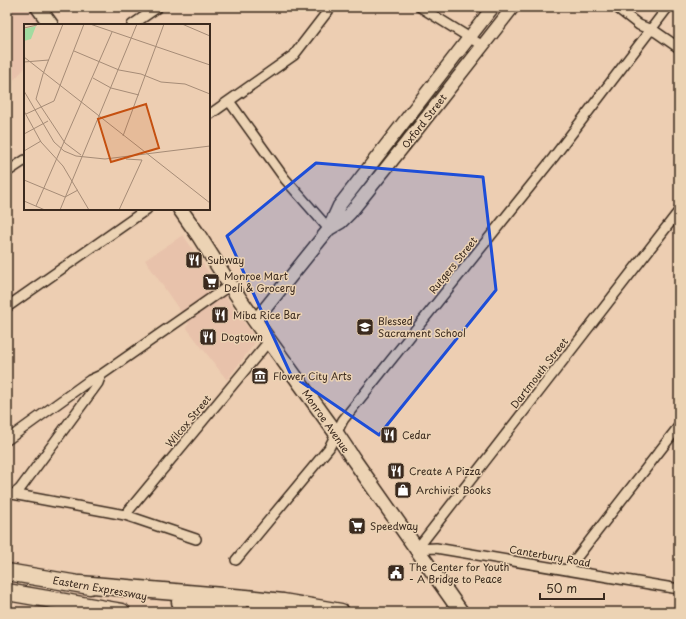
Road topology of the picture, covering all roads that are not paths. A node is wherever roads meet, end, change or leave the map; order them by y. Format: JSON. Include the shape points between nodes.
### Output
{"nodes":[{"id":1,"x":38,"y":7,"type":"edge"},
{"id":2,"x":158,"y":7,"type":"edge"},
{"id":3,"x":331,"y":7,"type":"edge"},
{"id":4,"x":420,"y":7,"type":"edge"},
{"id":5,"x":493,"y":7,"type":"edge"},
{"id":6,"x":513,"y":7,"type":"edge"},
{"id":7,"x":616,"y":7,"type":"edge"},
{"id":8,"x":668,"y":7,"type":"edge"},
{"id":9,"x":50,"y":24,"type":"edge"},
{"id":10,"x":133,"y":24,"type":"edge"},
{"id":11,"x":651,"y":29,"type":"junction"},
{"id":12,"x":470,"y":38,"type":"junction"},
{"id":13,"x":483,"y":46,"type":"junction"},
{"id":14,"x":679,"y":48,"type":"edge"},
{"id":15,"x":229,"y":101,"type":"junction"},
{"id":16,"x":210,"y":114,"type":"edge"},
{"id":17,"x":24,"y":161,"type":"edge"},
{"id":18,"x":7,"y":172,"type":"edge"},
{"id":19,"x":145,"y":210,"type":"edge"},
{"id":20,"x":181,"y":210,"type":"edge"},
{"id":21,"x":679,"y":211,"type":"edge"},
{"id":22,"x":329,"y":229,"type":"junction"},
{"id":23,"x":230,"y":284,"type":"junction"},
{"id":24,"x":7,"y":307,"type":"edge"},
{"id":25,"x":255,"y":321,"type":"junction"},
{"id":26,"x":269,"y":341,"type":"junction"},
{"id":27,"x":101,"y":375,"type":"junction"},
{"id":28,"x":679,"y":426,"type":"edge"},
{"id":29,"x":336,"y":433,"type":"junction"},
{"id":30,"x":7,"y":440,"type":"edge"},
{"id":31,"x":11,"y":494,"type":"edge"},
{"id":32,"x":125,"y":515,"type":"junction"},
{"id":33,"x":196,"y":539,"type":"dead end"},
{"id":34,"x":417,"y":549,"type":"junction"},
{"id":35,"x":236,"y":560,"type":"dead end"},
{"id":36,"x":567,"y":570,"type":"junction"},
{"id":37,"x":11,"y":572,"type":"edge"},
{"id":38,"x":80,"y":584,"type":"junction"},
{"id":39,"x":679,"y":589,"type":"edge"},
{"id":40,"x":7,"y":592,"type":"edge"},
{"id":41,"x":80,"y":605,"type":"junction"},
{"id":42,"x":105,"y":612,"type":"edge"},
{"id":43,"x":122,"y":612,"type":"edge"},
{"id":44,"x":240,"y":612,"type":"edge"},
{"id":45,"x":341,"y":612,"type":"edge"},
{"id":46,"x":461,"y":612,"type":"edge"}],
"edges":[{"from":1,"to":9,"type":"main road"},
{"from":2,"to":10,"type":"street"},
{"from":3,"to":15,"type":"street","via":[[294,55]]},
{"from":4,"to":12,"type":"street"},
{"from":5,"to":12,"type":"street","name":"Oxford Street"},
{"from":6,"to":13,"type":"street","name":"Oxford Street"},
{"from":7,"to":11,"type":"street","via":[[639,25]]},
{"from":8,"to":11,"type":"street","name":"Rutgers Street"},
{"from":11,"to":14,"type":"street"},
{"from":11,"to":29,"type":"street","name":"Rutgers Street","via":[[553,158],[343,420]]},
{"from":12,"to":13,"type":"street"},
{"from":12,"to":22,"type":"street","name":"Oxford Street","via":[[339,206]]},
{"from":13,"to":22,"type":"street","name":"Oxford Street","via":[[350,213]]},
{"from":15,"to":16,"type":"street"},
{"from":15,"to":22,"type":"street","via":[[285,179]]},
{"from":17,"to":18,"type":"street"},
{"from":19,"to":24,"type":"street"},
{"from":20,"to":23,"type":"main road","name":"Monroe Avenue"},
{"from":21,"to":34,"type":"street","name":"Dartmouth Street"},
{"from":22,"to":25,"type":"street","name":"Oxford Street"},
{"from":23,"to":25,"type":"main road","name":"Monroe Avenue"},
{"from":23,"to":27,"type":"street"},
{"from":25,"to":26,"type":"main road","name":"Monroe Avenue"},
{"from":26,"to":29,"type":"main road","name":"Monroe Avenue"},
{"from":26,"to":32,"type":"street","name":"Wilcox Street"},
{"from":27,"to":30,"type":"street","via":[[90,380]]},
{"from":27,"to":31,"type":"street","via":[[98,383],[20,489]]},
{"from":28,"to":36,"type":"street"},
{"from":29,"to":34,"type":"main road","name":"Monroe Avenue"},
{"from":29,"to":35,"type":"street","name":"Rutgers Street","via":[[329,448]]},
{"from":31,"to":32,"type":"street"},
{"from":32,"to":33,"type":"street"},
{"from":34,"to":36,"type":"street","name":"Canterbury Road","via":[[436,548]]},
{"from":34,"to":46,"type":"main road","name":"Monroe Avenue"},
{"from":36,"to":39,"type":"street","name":"Canterbury Road"},
{"from":37,"to":38,"type":"highway","name":"Eastern Expressway"},
{"from":38,"to":44,"type":"highway","name":"Eastern Expressway"},
{"from":38,"to":45,"type":"highway","via":[[246,598]]},
{"from":40,"to":41,"type":"highway","name":"Eastern Expressway"},
{"from":41,"to":42,"type":"highway"},
{"from":41,"to":43,"type":"highway","name":"Eastern Expressway"}]}
